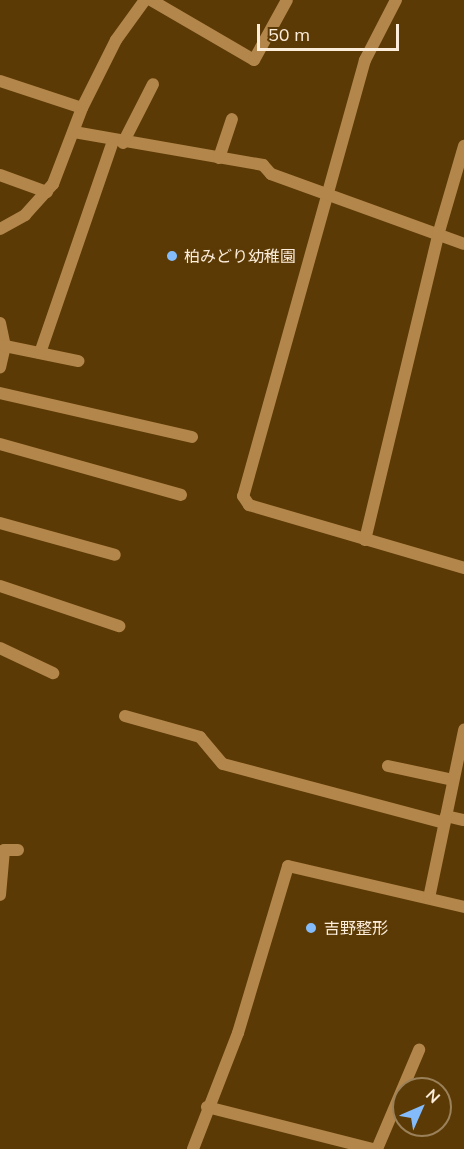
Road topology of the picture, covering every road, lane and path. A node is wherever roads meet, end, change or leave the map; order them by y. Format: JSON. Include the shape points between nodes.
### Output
{"nodes":[{"id":1,"x":145,"y":0,"type":"edge"},
{"id":2,"x":151,"y":0,"type":"edge"},
{"id":3,"x":287,"y":0,"type":"edge"},
{"id":4,"x":396,"y":0,"type":"edge"},
{"id":5,"x":0,"y":81,"type":"edge"},
{"id":6,"x":153,"y":84,"type":"dead end"},
{"id":7,"x":82,"y":108,"type":"junction"},
{"id":8,"x":232,"y":119,"type":"dead end"},
{"id":9,"x":74,"y":132,"type":"junction"},
{"id":10,"x":118,"y":142,"type":"junction"},
{"id":11,"x":464,"y":146,"type":"edge"},
{"id":12,"x":219,"y":158,"type":"junction"},
{"id":13,"x":0,"y":176,"type":"edge"},
{"id":14,"x":47,"y":192,"type":"junction"},
{"id":15,"x":327,"y":195,"type":"junction"},
{"id":16,"x":0,"y":229,"type":"edge"},
{"id":17,"x":438,"y":235,"type":"junction"},
{"id":18,"x":464,"y":244,"type":"edge"},
{"id":19,"x":1,"y":326,"type":"edge"},
{"id":20,"x":5,"y":346,"type":"junction"},
{"id":21,"x":40,"y":353,"type":"junction"},
{"id":22,"x":78,"y":361,"type":"dead end"},
{"id":23,"x":0,"y":367,"type":"edge"},
{"id":24,"x":0,"y":393,"type":"edge"},
{"id":25,"x":192,"y":437,"type":"dead end"},
{"id":26,"x":0,"y":444,"type":"edge"},
{"id":27,"x":181,"y":495,"type":"dead end"},
{"id":28,"x":0,"y":523,"type":"edge"},
{"id":29,"x":365,"y":540,"type":"junction"},
{"id":30,"x":115,"y":555,"type":"dead end"},
{"id":31,"x":464,"y":568,"type":"edge"},
{"id":32,"x":0,"y":586,"type":"edge"},
{"id":33,"x":119,"y":626,"type":"dead end"},
{"id":34,"x":0,"y":648,"type":"edge"},
{"id":35,"x":53,"y":673,"type":"dead end"},
{"id":36,"x":125,"y":716,"type":"dead end"},
{"id":37,"x":464,"y":730,"type":"edge"},
{"id":38,"x":388,"y":766,"type":"dead end"},
{"id":39,"x":460,"y":767,"type":"edge"},
{"id":40,"x":453,"y":780,"type":"junction"},
{"id":41,"x":445,"y":819,"type":"junction"},
{"id":42,"x":464,"y":820,"type":"edge"},
{"id":43,"x":18,"y":850,"type":"dead end"},
{"id":44,"x":1,"y":874,"type":"edge"},
{"id":45,"x":0,"y":895,"type":"edge"},
{"id":46,"x":429,"y":898,"type":"junction"},
{"id":47,"x":464,"y":907,"type":"edge"},
{"id":48,"x":419,"y":1050,"type":"dead end"},
{"id":49,"x":207,"y":1107,"type":"junction"},
{"id":50,"x":193,"y":1149,"type":"edge"},
{"id":51,"x":375,"y":1149,"type":"edge"}],
"edges":[{"from":1,"to":7,"type":"street","via":[[116,40]]},
{"from":2,"to":3,"type":"street","via":[[254,60]]},
{"from":4,"to":15,"type":"street","via":[[365,60]]},
{"from":5,"to":7,"type":"street"},
{"from":6,"to":10,"type":"street"},
{"from":7,"to":9,"type":"street"},
{"from":8,"to":12,"type":"street"},
{"from":9,"to":10,"type":"street"},
{"from":9,"to":14,"type":"street"},
{"from":10,"to":12,"type":"street"},
{"from":10,"to":21,"type":"street"},
{"from":11,"to":17,"type":"street"},
{"from":12,"to":15,"type":"street","via":[[263,165],[271,174]]},
{"from":13,"to":14,"type":"street"},
{"from":14,"to":16,"type":"street","via":[[26,215]]},
{"from":15,"to":17,"type":"street"},
{"from":15,"to":29,"type":"street","via":[[243,496],[249,505]]},
{"from":17,"to":18,"type":"street"},
{"from":17,"to":29,"type":"street"},
{"from":19,"to":20,"type":"street"},
{"from":20,"to":21,"type":"street"},
{"from":20,"to":23,"type":"street"},
{"from":21,"to":22,"type":"street"},
{"from":24,"to":25,"type":"street"},
{"from":26,"to":27,"type":"street"},
{"from":28,"to":30,"type":"street"},
{"from":29,"to":31,"type":"street"},
{"from":32,"to":33,"type":"street"},
{"from":34,"to":35,"type":"street"},
{"from":36,"to":41,"type":"street","via":[[200,736],[223,764]]},
{"from":37,"to":39,"type":"street"},
{"from":38,"to":40,"type":"street"},
{"from":39,"to":40,"type":"street"},
{"from":40,"to":41,"type":"street"},
{"from":41,"to":42,"type":"street"},
{"from":41,"to":46,"type":"street"},
{"from":43,"to":44,"type":"street","via":[[4,850]]},
{"from":44,"to":45,"type":"street"},
{"from":46,"to":47,"type":"street"},
{"from":46,"to":49,"type":"street","via":[[288,866],[238,1033]]},
{"from":48,"to":51,"type":"street"},
{"from":49,"to":50,"type":"street"},
{"from":49,"to":51,"type":"street"}]}
